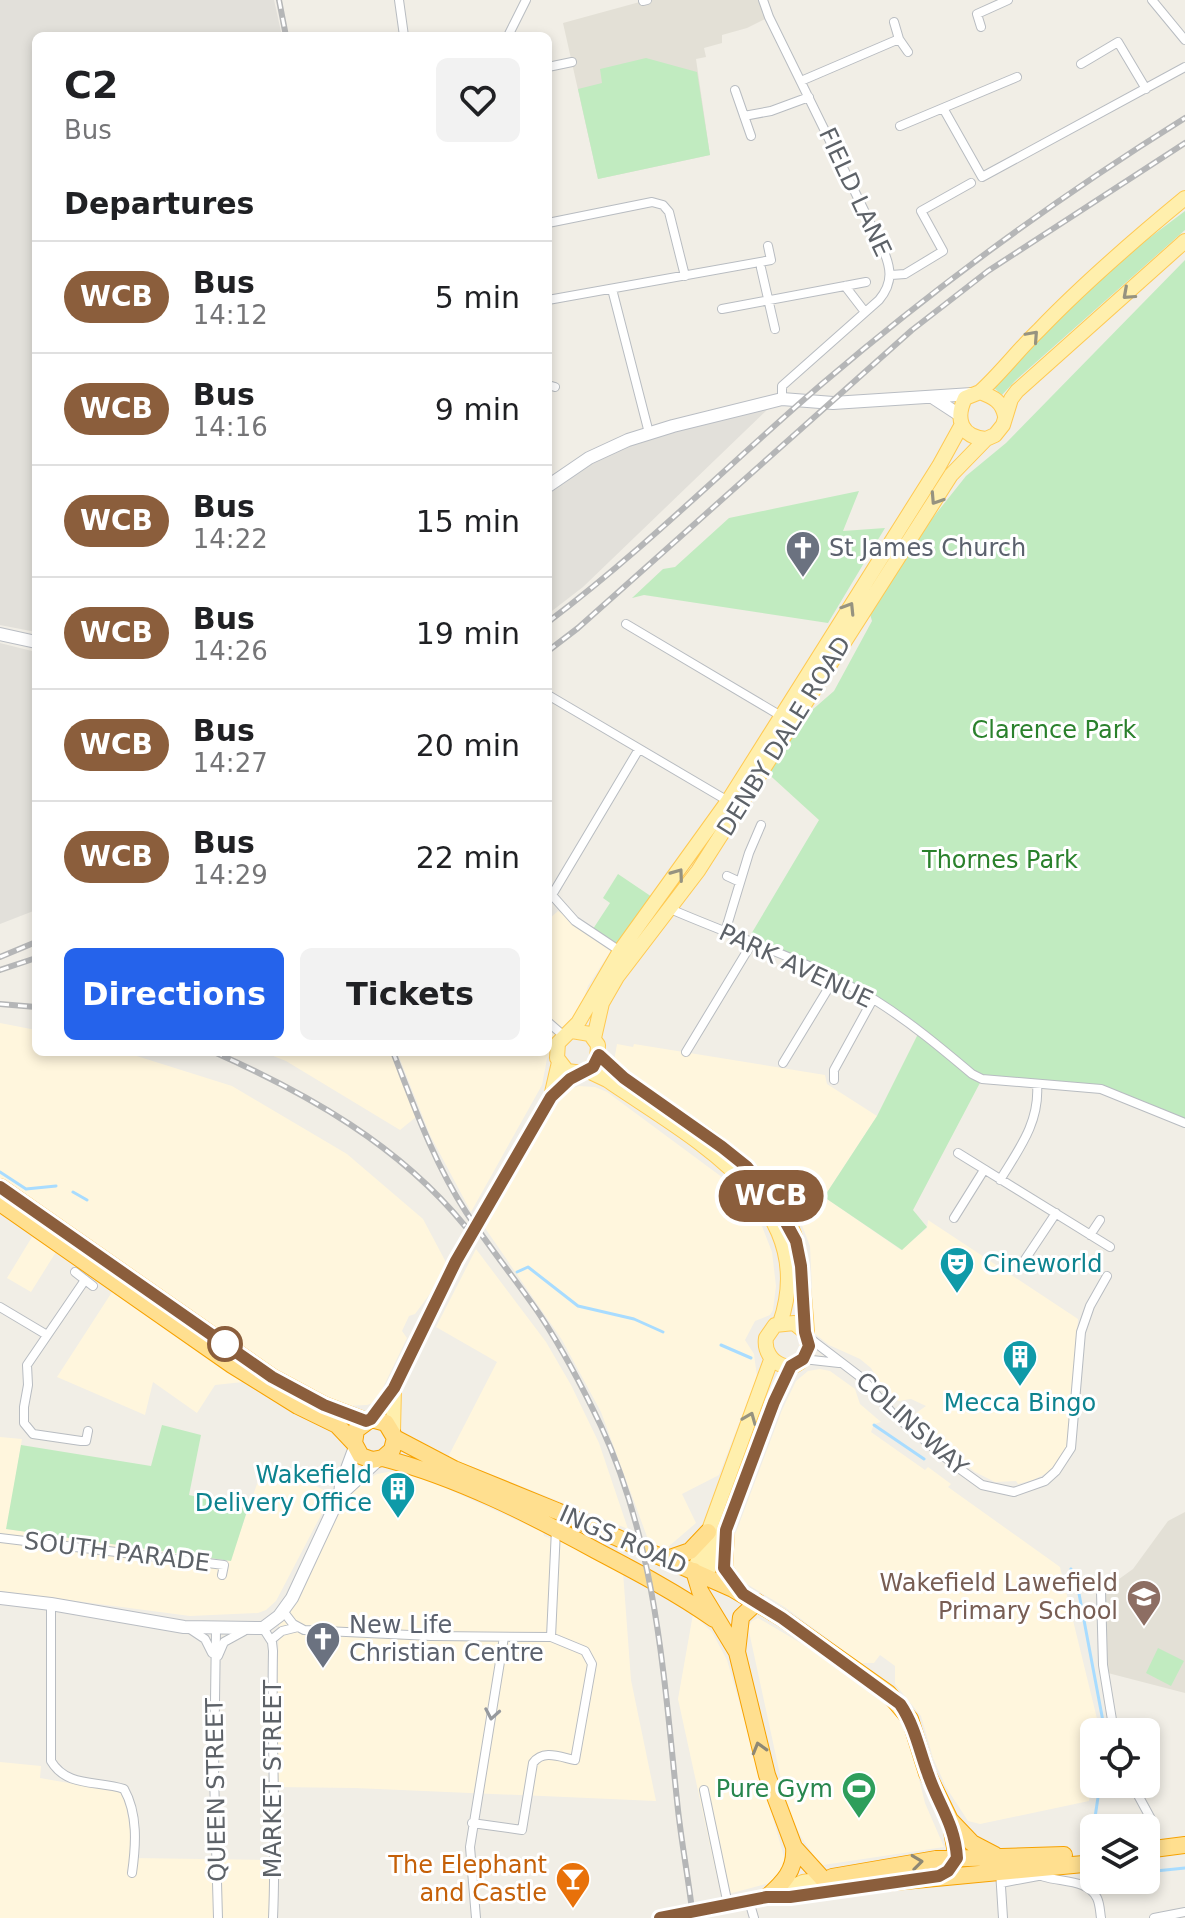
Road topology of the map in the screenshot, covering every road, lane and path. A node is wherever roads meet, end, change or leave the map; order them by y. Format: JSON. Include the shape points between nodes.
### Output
{"nodes":[{"id":1,"x":399,"y":0,"type":"edge"},
{"id":2,"x":526,"y":0,"type":"edge"},
{"id":3,"x":763,"y":0,"type":"edge"},
{"id":4,"x":1008,"y":0,"type":"edge"},
{"id":5,"x":1152,"y":0,"type":"edge"},
{"id":6,"x":894,"y":22,"type":"dead end"},
{"id":7,"x":981,"y":27,"type":"dead end"},
{"id":8,"x":403,"y":32,"type":"edge"},
{"id":9,"x":510,"y":32,"type":"edge"},
{"id":10,"x":899,"y":39,"type":"junction"},
{"id":11,"x":1185,"y":40,"type":"edge"},
{"id":12,"x":908,"y":52,"type":"dead end"},
{"id":13,"x":572,"y":62,"type":"dead end"},
{"id":14,"x":1081,"y":64,"type":"dead end"},
{"id":15,"x":552,"y":66,"type":"edge"},
{"id":16,"x":1185,"y":67,"type":"edge"},
{"id":17,"x":1017,"y":77,"type":"dead end"},
{"id":18,"x":801,"y":81,"type":"junction"},
{"id":19,"x":1146,"y":89,"type":"junction"},
{"id":20,"x":735,"y":90,"type":"dead end"},
{"id":21,"x":809,"y":97,"type":"junction"},
{"id":22,"x":943,"y":108,"type":"junction"},
{"id":23,"x":744,"y":116,"type":"junction"},
{"id":24,"x":900,"y":126,"type":"dead end"},
{"id":25,"x":751,"y":136,"type":"dead end"},
{"id":26,"x":971,"y":183,"type":"dead end"},
{"id":27,"x":1185,"y":198,"type":"edge"},
{"id":28,"x":552,"y":222,"type":"edge"},
{"id":29,"x":1185,"y":241,"type":"edge"},
{"id":30,"x":768,"y":246,"type":"dead end"},
{"id":31,"x":761,"y":268,"type":"dead end"},
{"id":32,"x":891,"y":275,"type":"junction"},
{"id":33,"x":685,"y":276,"type":"junction"},
{"id":34,"x":866,"y":282,"type":"dead end"},
{"id":35,"x":845,"y":286,"type":"junction"},
{"id":36,"x":612,"y":289,"type":"junction"},
{"id":37,"x":552,"y":299,"type":"edge"},
{"id":38,"x":768,"y":300,"type":"junction"},
{"id":39,"x":722,"y":309,"type":"dead end"},
{"id":40,"x":865,"y":312,"type":"junction"},
{"id":41,"x":775,"y":329,"type":"dead end"},
{"id":42,"x":976,"y":393,"type":"junction"},
{"id":43,"x":932,"y":397,"type":"junction"},
{"id":44,"x":782,"y":399,"type":"junction"},
{"id":45,"x":1005,"y":416,"type":"junction"},
{"id":46,"x":959,"y":420,"type":"junction"},
{"id":47,"x":649,"y":433,"type":"junction"},
{"id":48,"x":986,"y":439,"type":"junction"},
{"id":49,"x":552,"y":483,"type":"edge"},
{"id":50,"x":626,"y":624,"type":"dead end"},
{"id":51,"x":0,"y":634,"type":"edge"},
{"id":52,"x":32,"y":641,"type":"edge"},
{"id":53,"x":552,"y":697,"type":"edge"},
{"id":54,"x":781,"y":716,"type":"junction"},
{"id":55,"x":639,"y":749,"type":"junction"},
{"id":56,"x":728,"y":801,"type":"junction"},
{"id":57,"x":767,"y":836,"type":"dead end"},
{"id":58,"x":749,"y":853,"type":"junction"},
{"id":59,"x":760,"y":857,"type":"dead end"},
{"id":60,"x":727,"y":876,"type":"dead end"},
{"id":61,"x":740,"y":882,"type":"junction"},
{"id":62,"x":552,"y":890,"type":"edge"},
{"id":63,"x":552,"y":895,"type":"edge"},
{"id":64,"x":668,"y":908,"type":"junction"},
{"id":65,"x":725,"y":932,"type":"junction"},
{"id":66,"x":752,"y":943,"type":"junction"},
{"id":67,"x":620,"y":951,"type":"junction"},
{"id":68,"x":834,"y":979,"type":"junction"},
{"id":69,"x":873,"y":999,"type":"junction"},
{"id":70,"x":552,"y":1024,"type":"edge"},
{"id":71,"x":568,"y":1033,"type":"junction"},
{"id":72,"x":594,"y":1038,"type":"junction"},
{"id":73,"x":686,"y":1052,"type":"dead end"},
{"id":74,"x":599,"y":1055,"type":"junction"},
{"id":75,"x":559,"y":1062,"type":"junction"},
{"id":76,"x":783,"y":1063,"type":"dead end"},
{"id":77,"x":583,"y":1072,"type":"junction"},
{"id":78,"x":834,"y":1080,"type":"dead end"},
{"id":79,"x":1037,"y":1084,"type":"junction"},
{"id":80,"x":551,"y":1097,"type":"junction"},
{"id":81,"x":1185,"y":1123,"type":"edge"},
{"id":82,"x":958,"y":1153,"type":"dead end"},
{"id":83,"x":984,"y":1170,"type":"junction"},
{"id":84,"x":1000,"y":1180,"type":"junction"},
{"id":85,"x":0,"y":1187,"type":"edge"},
{"id":86,"x":0,"y":1203,"type":"edge"},
{"id":87,"x":1056,"y":1213,"type":"junction"},
{"id":88,"x":954,"y":1218,"type":"dead end"},
{"id":89,"x":1100,"y":1220,"type":"dead end"},
{"id":90,"x":1090,"y":1235,"type":"junction"},
{"id":91,"x":1110,"y":1247,"type":"dead end"},
{"id":92,"x":1024,"y":1261,"type":"dead end"},
{"id":93,"x":75,"y":1272,"type":"dead end"},
{"id":94,"x":130,"y":1276,"type":"junction"},
{"id":95,"x":1107,"y":1276,"type":"dead end"},
{"id":96,"x":85,"y":1280,"type":"junction"},
{"id":97,"x":100,"y":1282,"type":"junction"},
{"id":98,"x":0,"y":1307,"type":"edge"},
{"id":99,"x":154,"y":1310,"type":"junction"},
{"id":100,"x":780,"y":1323,"type":"junction"},
{"id":101,"x":806,"y":1334,"type":"junction"},
{"id":102,"x":47,"y":1335,"type":"junction"},
{"id":103,"x":771,"y":1360,"type":"junction"},
{"id":104,"x":797,"y":1363,"type":"junction"},
{"id":105,"x":843,"y":1364,"type":"junction"},
{"id":106,"x":394,"y":1388,"type":"junction"},
{"id":107,"x":368,"y":1420,"type":"junction"},
{"id":108,"x":88,"y":1431,"type":"dead end"},
{"id":109,"x":394,"y":1435,"type":"junction"},
{"id":110,"x":354,"y":1445,"type":"junction"},
{"id":111,"x":381,"y":1459,"type":"junction"},
{"id":112,"x":340,"y":1495,"type":"junction"},
{"id":113,"x":556,"y":1529,"type":"junction"},
{"id":114,"x":726,"y":1530,"type":"junction"},
{"id":115,"x":708,"y":1532,"type":"junction"},
{"id":116,"x":0,"y":1538,"type":"edge"},
{"id":117,"x":667,"y":1559,"type":"junction"},
{"id":118,"x":222,"y":1575,"type":"dead end"},
{"id":119,"x":699,"y":1576,"type":"junction"},
{"id":120,"x":664,"y":1587,"type":"junction"},
{"id":121,"x":1101,"y":1592,"type":"dead end"},
{"id":122,"x":0,"y":1598,"type":"edge"},
{"id":123,"x":750,"y":1598,"type":"junction"},
{"id":124,"x":51,"y":1604,"type":"junction"},
{"id":125,"x":283,"y":1611,"type":"junction"},
{"id":126,"x":722,"y":1625,"type":"junction"},
{"id":127,"x":188,"y":1627,"type":"junction"},
{"id":128,"x":298,"y":1627,"type":"junction"},
{"id":129,"x":216,"y":1629,"type":"junction"},
{"id":130,"x":249,"y":1629,"type":"junction"},
{"id":131,"x":267,"y":1634,"type":"junction"},
{"id":132,"x":504,"y":1637,"type":"junction"},
{"id":133,"x":551,"y":1637,"type":"junction"},
{"id":134,"x":737,"y":1652,"type":"junction"},
{"id":135,"x":215,"y":1662,"type":"junction"},
{"id":136,"x":1112,"y":1718,"type":"edge"},
{"id":137,"x":704,"y":1790,"type":"dead end"},
{"id":138,"x":950,"y":1820,"type":"junction"},
{"id":139,"x":472,"y":1823,"type":"junction"},
{"id":140,"x":1185,"y":1845,"type":"edge"},
{"id":141,"x":794,"y":1847,"type":"junction"},
{"id":142,"x":1160,"y":1851,"type":"edge"},
{"id":143,"x":1160,"y":1854,"type":"edge"},
{"id":144,"x":1080,"y":1856,"type":"edge"},
{"id":145,"x":1185,"y":1856,"type":"edge"},
{"id":146,"x":957,"y":1858,"type":"junction"},
{"id":147,"x":976,"y":1865,"type":"junction"},
{"id":148,"x":1080,"y":1865,"type":"edge"},
{"id":149,"x":1003,"y":1871,"type":"junction"},
{"id":150,"x":132,"y":1873,"type":"dead end"},
{"id":151,"x":1034,"y":1873,"type":"junction"},
{"id":152,"x":939,"y":1876,"type":"junction"},
{"id":153,"x":823,"y":1879,"type":"junction"},
{"id":154,"x":862,"y":1885,"type":"junction"},
{"id":155,"x":767,"y":1897,"type":"junction"},
{"id":156,"x":749,"y":1901,"type":"junction"},
{"id":157,"x":728,"y":1905,"type":"junction"},
{"id":158,"x":1185,"y":1912,"type":"edge"},
{"id":159,"x":218,"y":1918,"type":"edge"},
{"id":160,"x":273,"y":1918,"type":"edge"},
{"id":161,"x":476,"y":1918,"type":"edge"},
{"id":162,"x":660,"y":1918,"type":"edge"},
{"id":163,"x":754,"y":1918,"type":"edge"},
{"id":164,"x":1003,"y":1918,"type":"edge"},
{"id":165,"x":1101,"y":1918,"type":"edge"},
{"id":166,"x":1154,"y":1918,"type":"edge"}],
"edges":[{"from":1,"to":8,"type":"street"},
{"from":2,"to":9,"type":"street"},
{"from":3,"to":18,"type":"street","name":"FIELD LANE"},
{"from":4,"to":7,"type":"street","via":[[977,14]]},
{"from":5,"to":11,"type":"street"},
{"from":6,"to":10,"type":"street"},
{"from":10,"to":12,"type":"street"},
{"from":10,"to":18,"type":"street"},
{"from":13,"to":15,"type":"street"},
{"from":14,"to":19,"type":"street","via":[[1118,42]]},
{"from":16,"to":19,"type":"street"},
{"from":17,"to":22,"type":"street"},
{"from":18,"to":21,"type":"street","name":"FIELD LANE"},
{"from":19,"to":22,"type":"street","via":[[982,177]]},
{"from":20,"to":23,"type":"street"},
{"from":21,"to":23,"type":"street"},
{"from":21,"to":32,"type":"street","name":"FIELD LANE"},
{"from":22,"to":24,"type":"street"},
{"from":23,"to":25,"type":"street"},
{"from":26,"to":32,"type":"street","via":[[921,211],[943,251],[905,274]]},
{"from":42,"to":27,"type":"main road","one_way":true,"via":[[1113,258]]},
{"from":28,"to":33,"type":"street","via":[[652,202],[663,205]]},
{"from":29,"to":45,"type":"main road","one_way":true,"via":[[1017,391]]},
{"from":30,"to":33,"type":"street","via":[[771,260]]},
{"from":31,"to":38,"type":"street"},
{"from":32,"to":40,"type":"street","name":"FIELD LANE","via":[[886,292]]},
{"from":33,"to":36,"type":"street"},
{"from":34,"to":35,"type":"street"},
{"from":35,"to":38,"type":"street"},
{"from":35,"to":40,"type":"street"},
{"from":36,"to":37,"type":"street"},
{"from":36,"to":47,"type":"street"},
{"from":38,"to":39,"type":"street"},
{"from":38,"to":41,"type":"street"},
{"from":40,"to":44,"type":"street","name":"FIELD LANE","via":[[782,386]]},
{"from":42,"to":43,"type":"street"},
{"from":42,"to":45,"type":"main road","via":[[998,400]]},
{"from":42,"to":46,"type":"main road","via":[[965,398]]},
{"from":43,"to":44,"type":"street","via":[[813,403]]},
{"from":43,"to":46,"type":"street"},
{"from":44,"to":47,"type":"street"},
{"from":45,"to":48,"type":"main road","via":[[995,435]]},
{"from":46,"to":48,"type":"main road","via":[[970,435]]},
{"from":54,"to":46,"type":"main road","name":"DENBY DALE ROAD","one_way":true,"via":[[939,466]]},
{"from":47,"to":49,"type":"street","via":[[589,458]]},
{"from":48,"to":64,"type":"main road","name":"DENBY DALE ROAD","one_way":true,"via":[[951,475],[698,871]]},
{"from":50,"to":54,"type":"street"},
{"from":51,"to":52,"type":"street"},
{"from":53,"to":55,"type":"street"},
{"from":54,"to":56,"type":"main road","name":"DENBY DALE ROAD"},
{"from":55,"to":56,"type":"street"},
{"from":55,"to":62,"type":"street"},
{"from":67,"to":56,"type":"main road","name":"DENBY DALE ROAD","one_way":true},
{"from":57,"to":58,"type":"street","via":[[758,829]]},
{"from":58,"to":59,"type":"street"},
{"from":58,"to":61,"type":"street"},
{"from":60,"to":61,"type":"street"},
{"from":61,"to":65,"type":"street"},
{"from":63,"to":67,"type":"street","via":[[575,921]]},
{"from":64,"to":65,"type":"street","name":"PARK AVENUE"},
{"from":64,"to":72,"type":"main road","name":"DENBY DALE ROAD","via":[[602,1003]]},
{"from":65,"to":66,"type":"street","name":"PARK AVENUE"},
{"from":66,"to":68,"type":"street","name":"PARK AVENUE"},
{"from":66,"to":73,"type":"street"},
{"from":67,"to":71,"type":"main road","name":"DENBY DALE ROAD"},
{"from":68,"to":69,"type":"street","name":"PARK AVENUE"},
{"from":68,"to":76,"type":"street"},
{"from":69,"to":78,"type":"street","via":[[834,1070]]},
{"from":69,"to":79,"type":"street","name":"PARK AVENUE","via":[[972,1074]]},
{"from":70,"to":71,"type":"street"},
{"from":71,"to":72,"type":"main road","via":[[585,1032]]},
{"from":71,"to":75,"type":"main road","via":[[557,1048]]},
{"from":72,"to":74,"type":"main road"},
{"from":74,"to":77,"type":"main road"},
{"from":74,"to":101,"type":"main road","via":[[756,1176],[796,1241]]},
{"from":75,"to":77,"type":"main road","via":[[567,1071]]},
{"from":75,"to":80,"type":"main road"},
{"from":77,"to":80,"type":"main road"},
{"from":77,"to":100,"type":"main road","via":[[607,1080],[716,1156],[760,1198],[787,1264]]},
{"from":79,"to":81,"type":"street","name":"PARK AVENUE","via":[[1101,1089]]},
{"from":79,"to":84,"type":"street","via":[[1032,1125]]},
{"from":80,"to":106,"type":"main road","via":[[456,1261]]},
{"from":82,"to":83,"type":"street"},
{"from":83,"to":84,"type":"street"},
{"from":83,"to":88,"type":"street"},
{"from":84,"to":87,"type":"street"},
{"from":85,"to":94,"type":"highway"},
{"from":86,"to":97,"type":"highway"},
{"from":87,"to":90,"type":"street"},
{"from":87,"to":92,"type":"street"},
{"from":89,"to":90,"type":"street"},
{"from":90,"to":91,"type":"street"},
{"from":93,"to":96,"type":"street"},
{"from":94,"to":97,"type":"highway"},
{"from":94,"to":99,"type":"highway","via":[[133,1289]]},
{"from":94,"to":107,"type":"highway","via":[[272,1377],[324,1405]]},
{"from":95,"to":105,"type":"street","name":"COLINSWAY","via":[[1081,1332],[1071,1448],[1056,1471],[1033,1487],[1014,1492],[982,1485],[893,1414]]},
{"from":96,"to":97,"type":"street"},
{"from":96,"to":102,"type":"street"},
{"from":97,"to":99,"type":"highway"},
{"from":98,"to":102,"type":"street"},
{"from":99,"to":110,"type":"highway","via":[[253,1379],[337,1425]]},
{"from":100,"to":101,"type":"main road","via":[[794,1323]]},
{"from":100,"to":103,"type":"main road","via":[[766,1338]]},
{"from":101,"to":104,"type":"main road","via":[[809,1346]]},
{"from":101,"to":105,"type":"street","name":"COLINSWAY"},
{"from":102,"to":108,"type":"street","via":[[27,1365],[27,1429],[40,1436],[81,1441],[86,1441]]},
{"from":103,"to":104,"type":"main road","via":[[784,1366]]},
{"from":115,"to":103,"type":"main road","one_way":true},
{"from":104,"to":105,"type":"street","name":"COLINSWAY"},
{"from":104,"to":114,"type":"main road","via":[[774,1402]]},
{"from":106,"to":107,"type":"main road"},
{"from":106,"to":109,"type":"main road"},
{"from":107,"to":109,"type":"highway","via":[[386,1423]]},
{"from":107,"to":110,"type":"highway","via":[[356,1430]]},
{"from":109,"to":111,"type":"highway","via":[[392,1450]]},
{"from":109,"to":117,"type":"highway","name":"INGS ROAD","via":[[454,1469]]},
{"from":110,"to":111,"type":"highway","via":[[366,1458]]},
{"from":110,"to":112,"type":"street"},
{"from":111,"to":112,"type":"street"},
{"from":111,"to":113,"type":"highway","name":"INGS ROAD","via":[[434,1473]]},
{"from":112,"to":125,"type":"street"},
{"from":113,"to":120,"type":"highway","name":"INGS ROAD"},
{"from":113,"to":133,"type":"street"},
{"from":114,"to":119,"type":"main road"},
{"from":114,"to":123,"type":"highway","via":[[724,1568]]},
{"from":115,"to":117,"type":"highway","via":[[690,1551]]},
{"from":115,"to":119,"type":"main road"},
{"from":116,"to":118,"type":"street","name":"SOUTH PARADE","via":[[224,1565]]},
{"from":117,"to":119,"type":"highway","name":"INGS ROAD"},
{"from":119,"to":120,"type":"highway"},
{"from":119,"to":123,"type":"highway","name":"INGS ROAD"},
{"from":119,"to":126,"type":"highway"},
{"from":120,"to":126,"type":"highway","name":"INGS ROAD"},
{"from":121,"to":136,"type":"street","via":[[1103,1665]]},
{"from":122,"to":124,"type":"street"},
{"from":123,"to":134,"type":"highway","via":[[741,1617]]},
{"from":123,"to":138,"type":"highway","name":"INGS ROAD","via":[[897,1700],[910,1719],[927,1773]]},
{"from":124,"to":127,"type":"street"},
{"from":124,"to":150,"type":"street","via":[[51,1761],[73,1780],[124,1789],[135,1832]]},
{"from":125,"to":128,"type":"street"},
{"from":125,"to":131,"type":"street"},
{"from":126,"to":134,"type":"highway"},
{"from":127,"to":129,"type":"street"},
{"from":127,"to":135,"type":"street","via":[[205,1639]]},
{"from":128,"to":131,"type":"street"},
{"from":128,"to":132,"type":"street"},
{"from":129,"to":130,"type":"street"},
{"from":129,"to":135,"type":"street","name":"QUEEN STREET"},
{"from":130,"to":131,"type":"street"},
{"from":130,"to":135,"type":"street","via":[[224,1642]]},
{"from":131,"to":160,"type":"street","name":"MARKET STREET","via":[[273,1651]]},
{"from":132,"to":133,"type":"street"},
{"from":132,"to":139,"type":"street","one_way":true},
{"from":133,"to":139,"type":"street","via":[[585,1651],[592,1664],[575,1760],[548,1755],[533,1763],[522,1830]]},
{"from":141,"to":134,"type":"highway","one_way":true,"via":[[767,1775]]},
{"from":135,"to":159,"type":"street","name":"QUEEN STREET"},
{"from":137,"to":157,"type":"street"},
{"from":138,"to":146,"type":"highway","name":"INGS ROAD"},
{"from":138,"to":149,"type":"highway"},
{"from":139,"to":161,"type":"street"},
{"from":140,"to":142,"type":"highway"},
{"from":141,"to":153,"type":"highway"},
{"from":141,"to":155,"type":"highway","via":[[790,1874]]},
{"from":143,"to":145,"type":"highway"},
{"from":144,"to":149,"type":"highway"},
{"from":146,"to":147,"type":"highway"},
{"from":146,"to":152,"type":"highway"},
{"from":153,"to":146,"type":"highway","one_way":true},
{"from":147,"to":149,"type":"highway"},
{"from":147,"to":152,"type":"highway"},
{"from":148,"to":151,"type":"highway"},
{"from":149,"to":151,"type":"highway"},
{"from":149,"to":164,"type":"street"},
{"from":151,"to":165,"type":"street","via":[[1091,1890]]},
{"from":152,"to":154,"type":"highway"},
{"from":153,"to":154,"type":"highway"},
{"from":153,"to":155,"type":"main road"},
{"from":154,"to":155,"type":"main road"},
{"from":155,"to":156,"type":"main road"},
{"from":156,"to":157,"type":"main road"},
{"from":156,"to":163,"type":"street"},
{"from":157,"to":162,"type":"main road"},
{"from":158,"to":166,"type":"street"}]}
